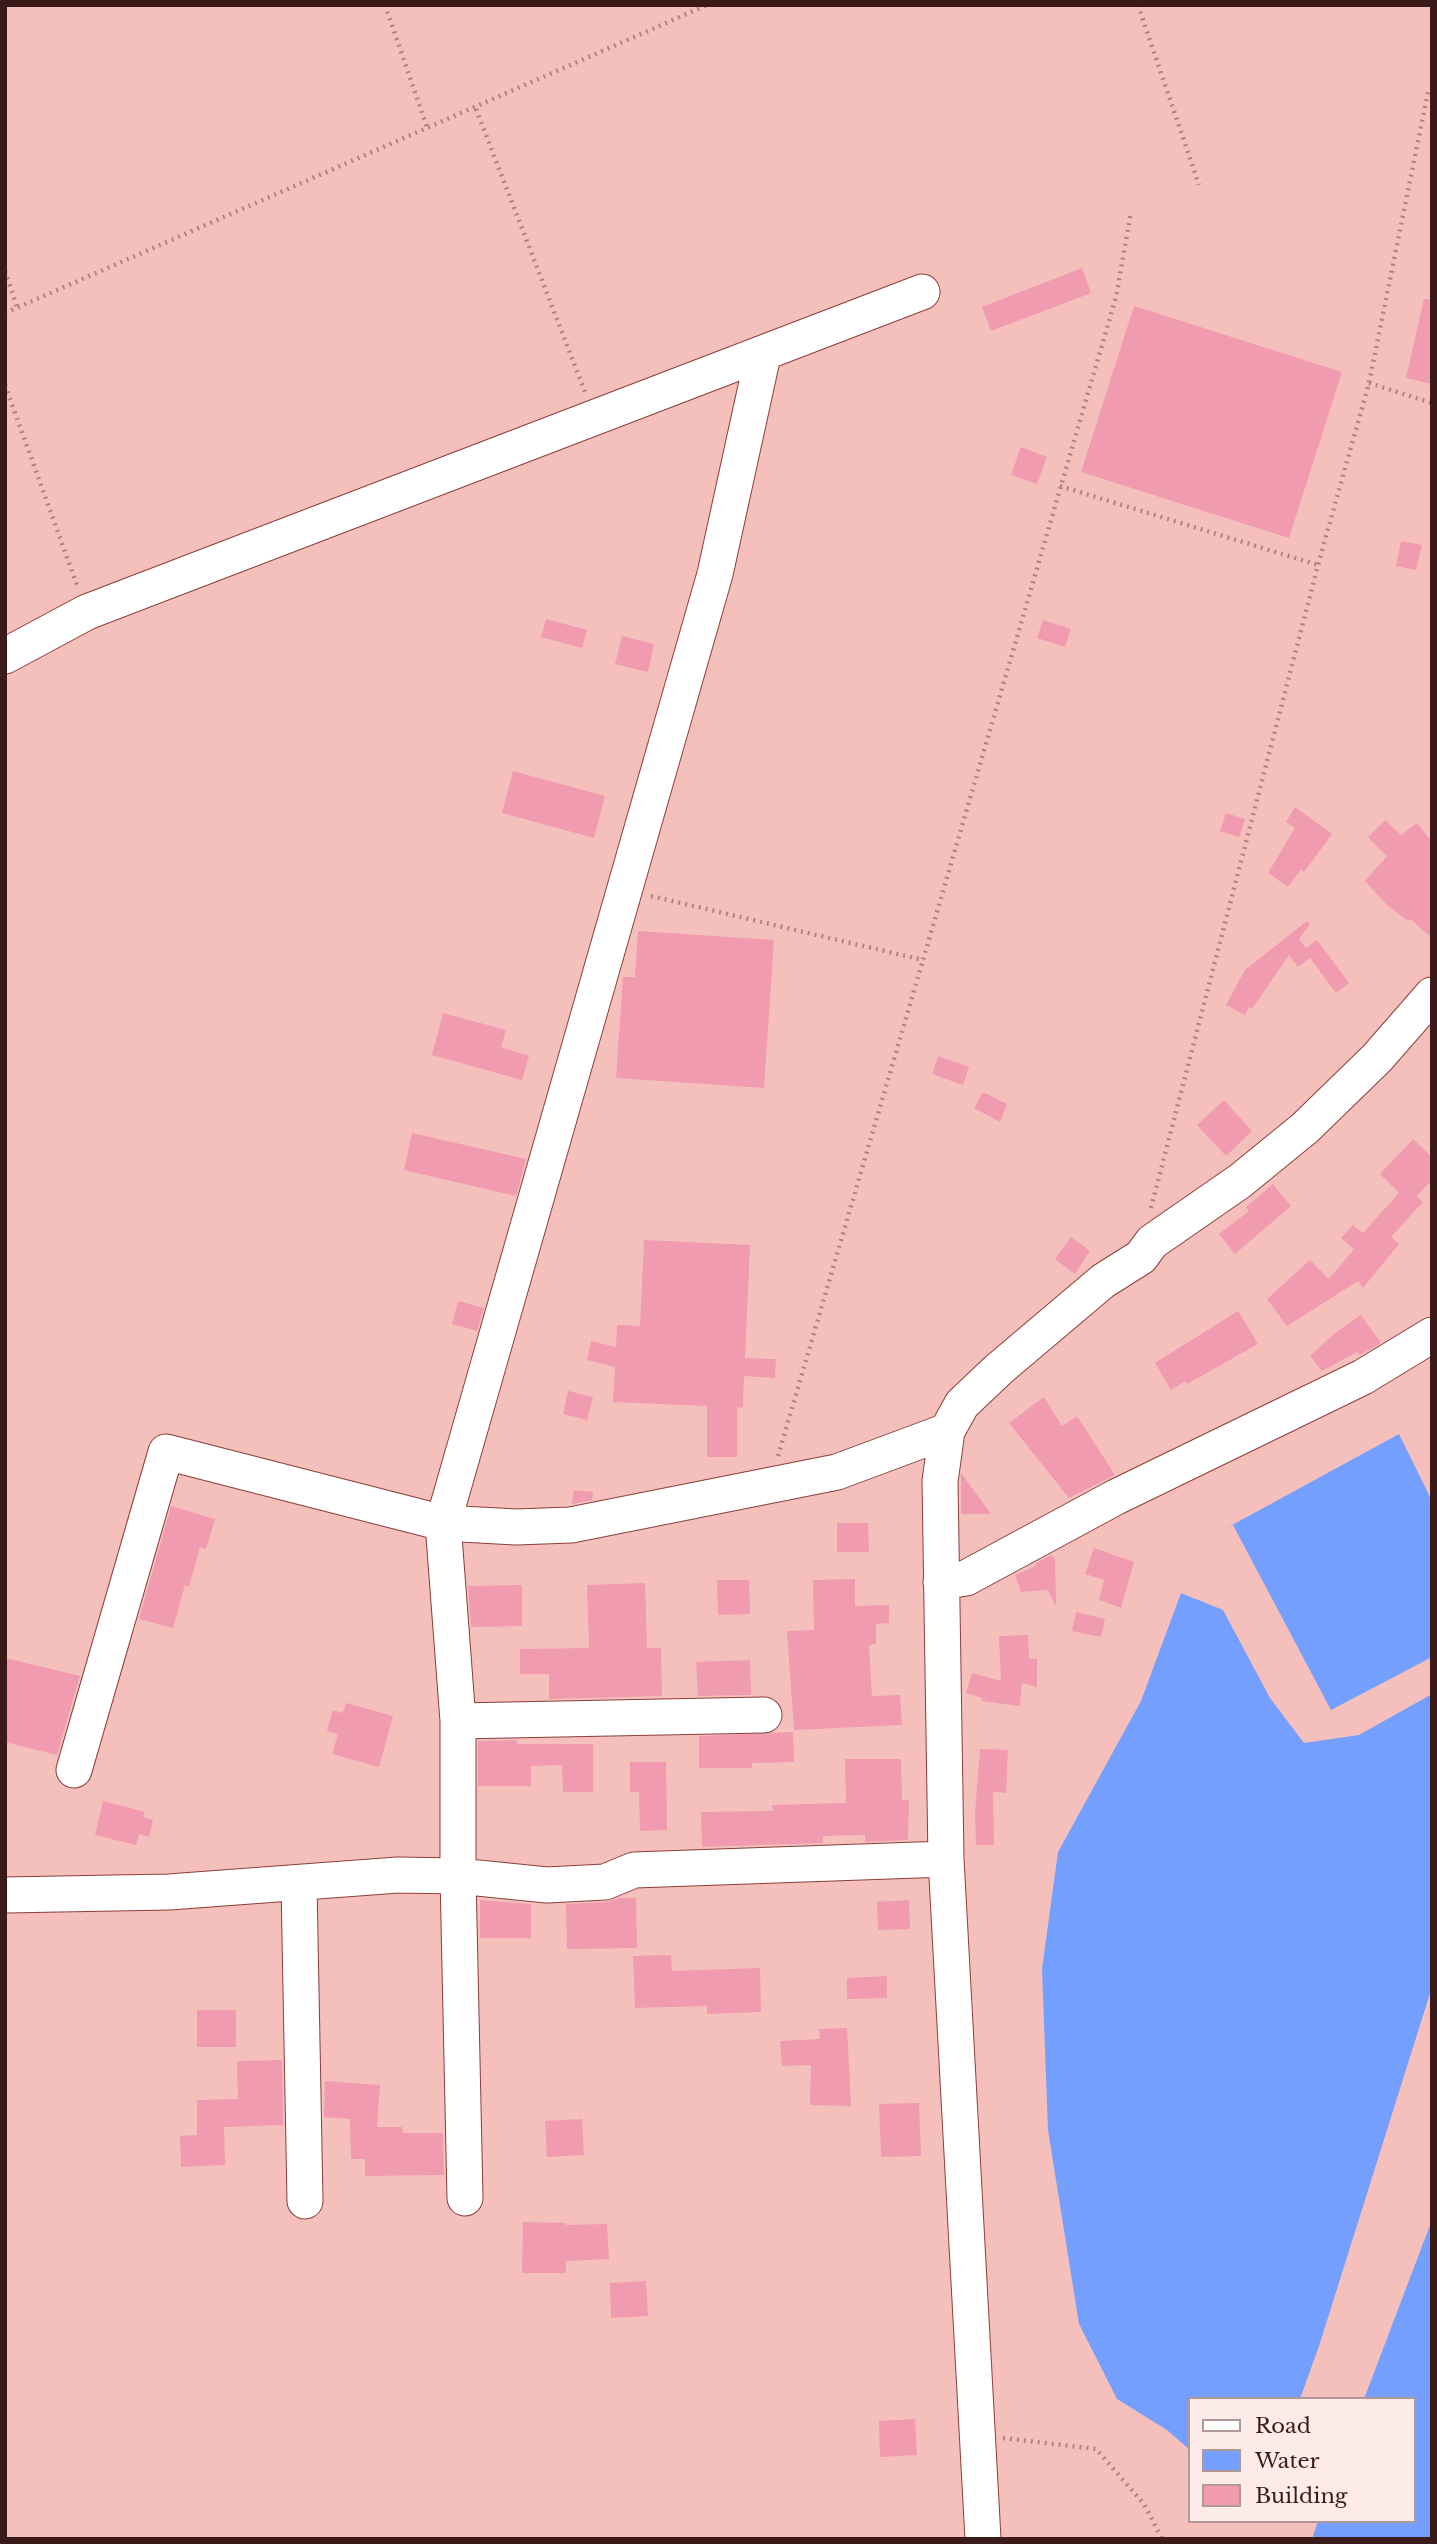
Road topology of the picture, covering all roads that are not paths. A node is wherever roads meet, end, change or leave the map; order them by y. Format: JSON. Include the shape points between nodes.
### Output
{"nodes":[{"id":1,"x":922,"y":292,"type":"dead end"},
{"id":2,"x":763,"y":355,"type":"junction"},
{"id":3,"x":5,"y":656,"type":"edge"},
{"id":4,"x":1432,"y":995,"type":"edge"},
{"id":5,"x":1432,"y":1335,"type":"edge"},
{"id":6,"x":947,"y":1431,"type":"junction"},
{"id":7,"x":443,"y":1523,"type":"junction"},
{"id":8,"x":941,"y":1582,"type":"junction"},
{"id":9,"x":764,"y":1715,"type":"dead end"},
{"id":10,"x":458,"y":1721,"type":"junction"},
{"id":11,"x":74,"y":1770,"type":"dead end"},
{"id":12,"x":946,"y":1859,"type":"junction"},
{"id":13,"x":458,"y":1876,"type":"junction"},
{"id":14,"x":299,"y":1884,"type":"junction"},
{"id":15,"x":5,"y":1895,"type":"edge"},
{"id":16,"x":465,"y":2198,"type":"dead end"},
{"id":17,"x":305,"y":2201,"type":"dead end"},
{"id":18,"x":984,"y":2539,"type":"edge"}],
"edges":[{"from":1,"to":2,"type":"street"},
{"from":2,"to":3,"type":"street","via":[[87,612]]},
{"from":2,"to":7,"type":"street","via":[[715,574]]},
{"from":4,"to":6,"type":"street","via":[[1377,1059],[1305,1128],[1104,1281],[976,1390]]},
{"from":5,"to":8,"type":"street","via":[[1123,1510],[966,1578]]},
{"from":6,"to":7,"type":"street","via":[[837,1472],[571,1525]]},
{"from":6,"to":8,"type":"street","via":[[941,1461]]},
{"from":7,"to":10,"type":"street"},
{"from":7,"to":11,"type":"street","via":[[166,1452]]},
{"from":8,"to":12,"type":"street"},
{"from":9,"to":10,"type":"street"},
{"from":10,"to":13,"type":"street"},
{"from":12,"to":13,"type":"street","via":[[634,1870],[605,1882],[547,1885]]},
{"from":12,"to":18,"type":"street"},
{"from":13,"to":14,"type":"street","via":[[398,1875]]},
{"from":13,"to":16,"type":"street"},
{"from":14,"to":15,"type":"street"},
{"from":14,"to":17,"type":"street"}]}
